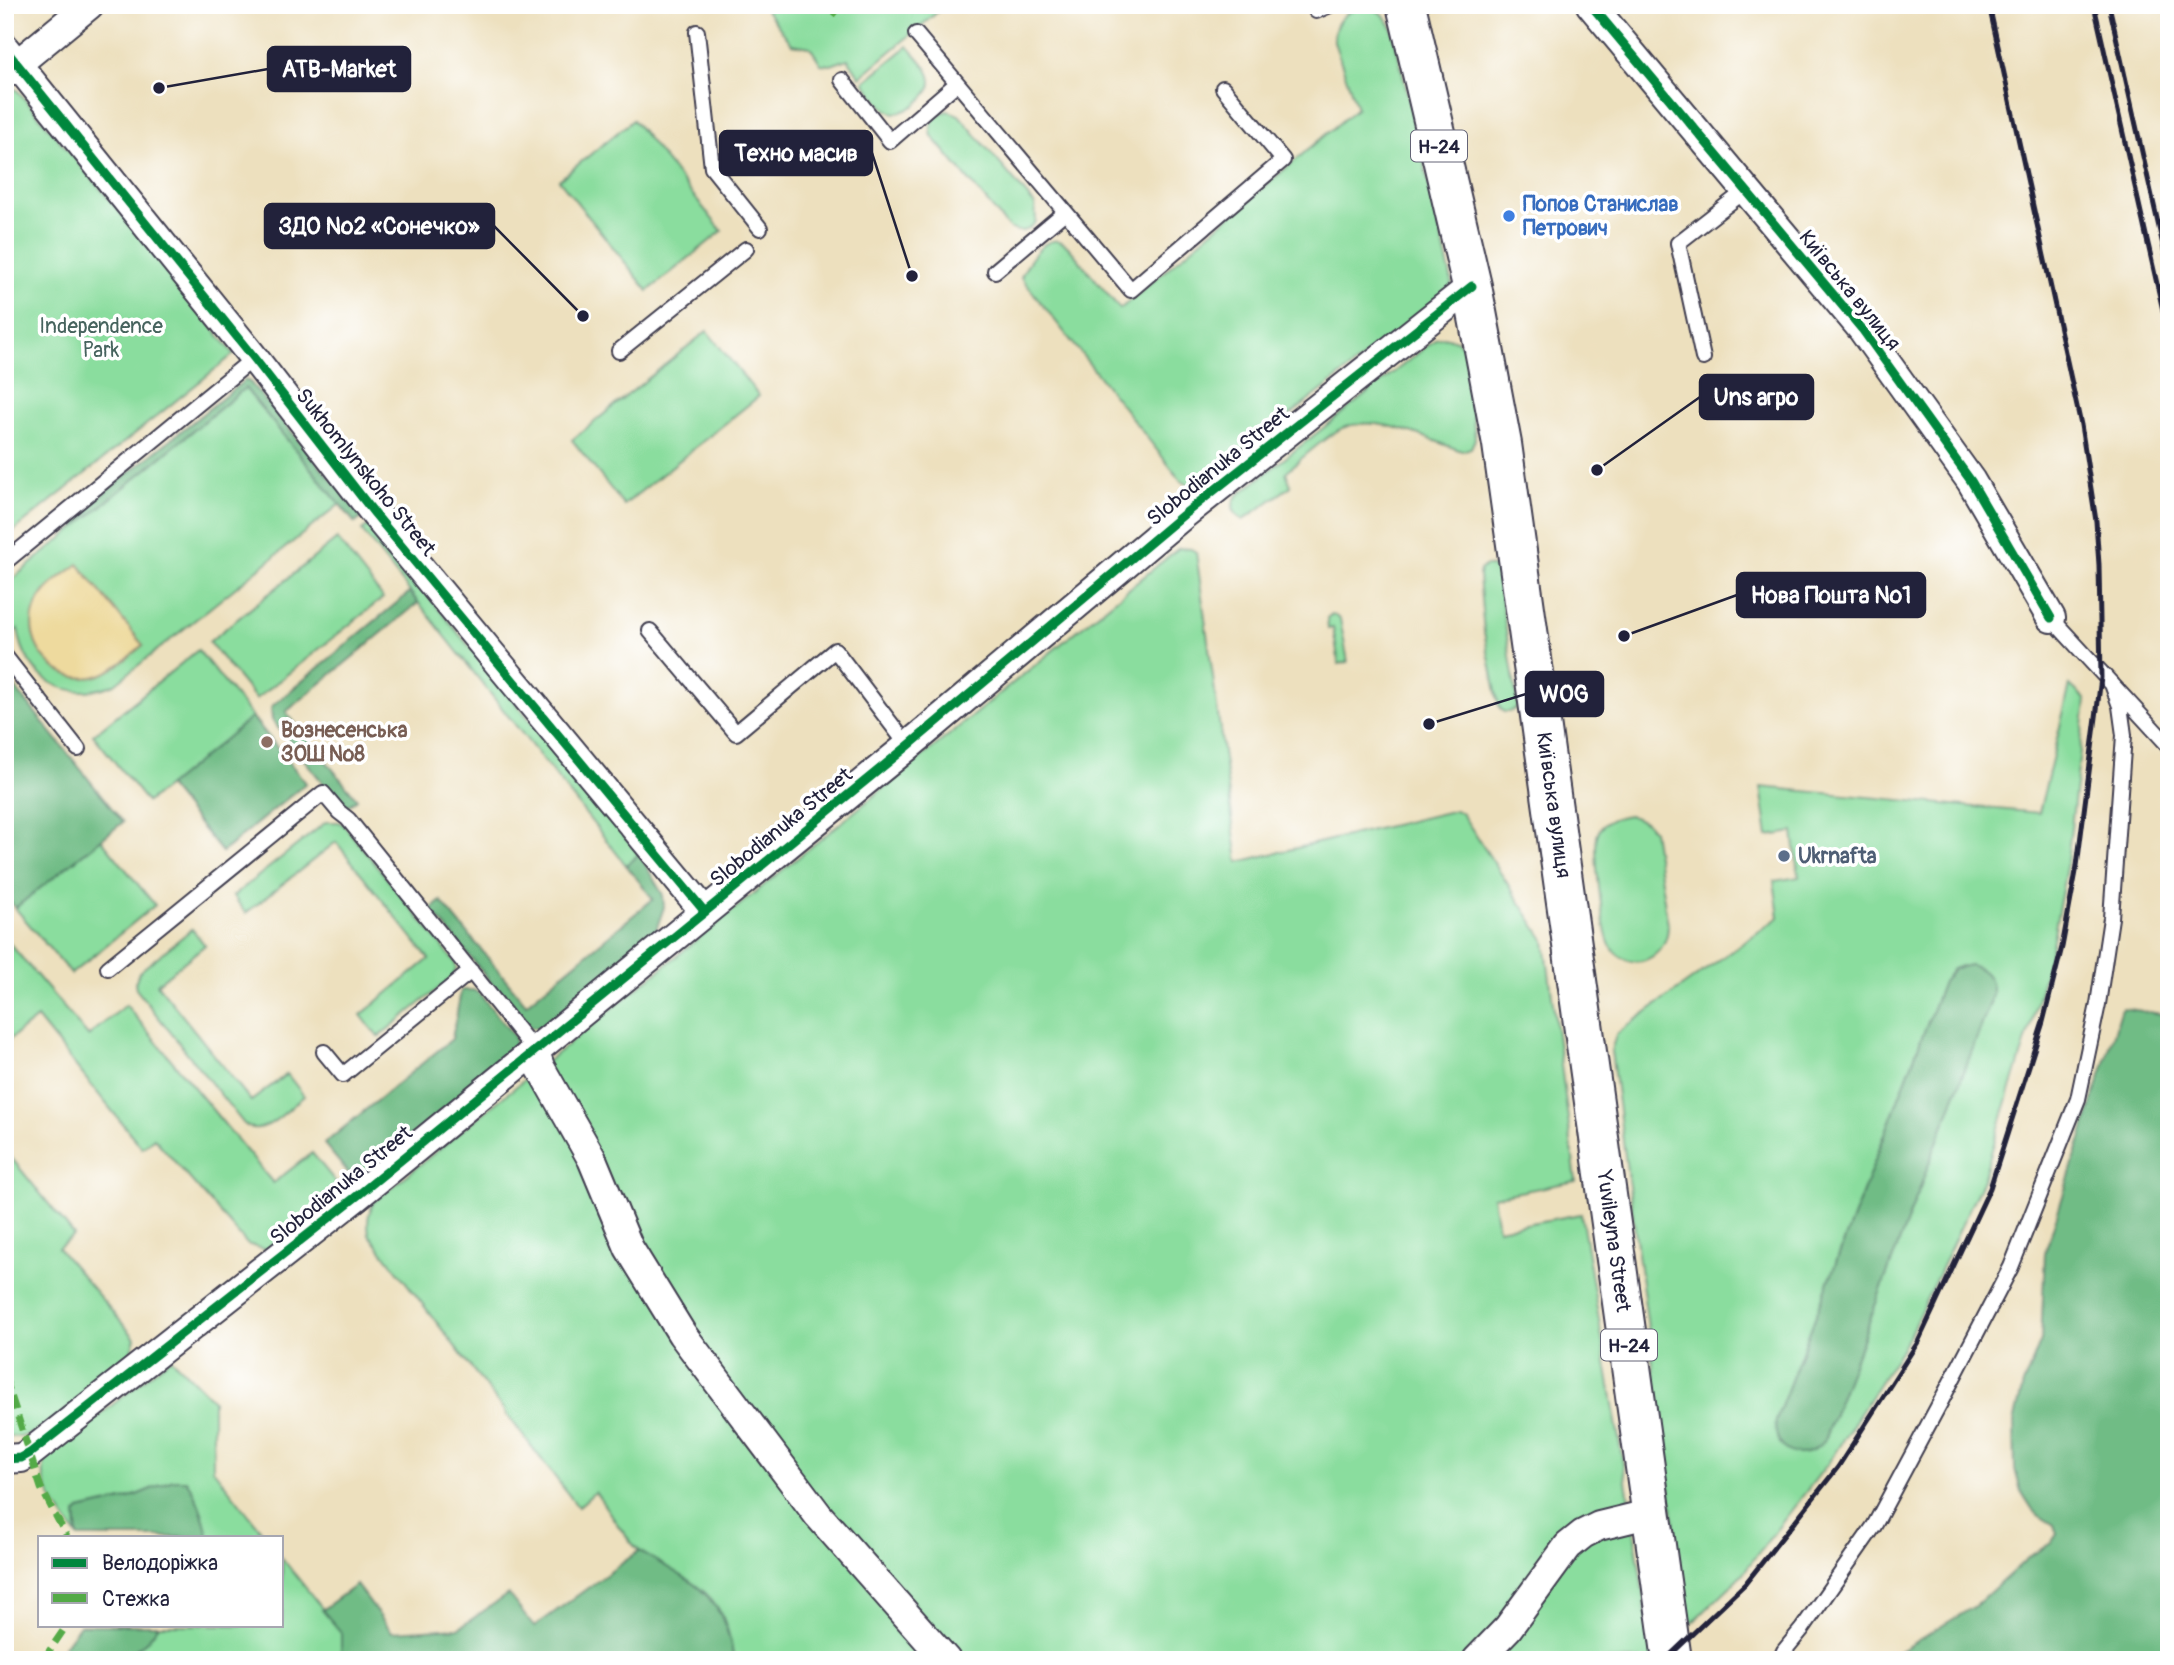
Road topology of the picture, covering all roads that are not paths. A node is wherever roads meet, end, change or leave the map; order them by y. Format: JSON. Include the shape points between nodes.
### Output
{"nodes":[{"id":1,"x":89,"y":5,"type":"edge"},
{"id":2,"x":1331,"y":5,"type":"edge"},
{"id":3,"x":1406,"y":5,"type":"edge"},
{"id":4,"x":1591,"y":5,"type":"edge"},
{"id":5,"x":1316,"y":11,"type":"dead end"},
{"id":6,"x":697,"y":32,"type":"dead end"},
{"id":7,"x":916,"y":34,"type":"dead end"},
{"id":8,"x":9,"y":63,"type":"edge"},
{"id":9,"x":842,"y":80,"type":"dead end"},
{"id":10,"x":957,"y":83,"type":"junction"},
{"id":11,"x":1223,"y":88,"type":"dead end"},
{"id":12,"x":1746,"y":190,"type":"junction"},
{"id":13,"x":1065,"y":212,"type":"junction"},
{"id":14,"x":760,"y":228,"type":"dead end"},
{"id":15,"x":746,"y":250,"type":"dead end"},
{"id":16,"x":995,"y":271,"type":"dead end"},
{"id":17,"x":1472,"y":286,"type":"junction"},
{"id":18,"x":619,"y":351,"type":"dead end"},
{"id":19,"x":254,"y":358,"type":"junction"},
{"id":20,"x":1703,"y":358,"type":"dead end"},
{"id":21,"x":5,"y":562,"type":"edge"},
{"id":22,"x":2051,"y":618,"type":"joint"},
{"id":23,"x":650,"y":632,"type":"dead end"},
{"id":24,"x":5,"y":656,"type":"edge"},
{"id":25,"x":2112,"y":684,"type":"junction"},
{"id":26,"x":908,"y":746,"type":"junction"},
{"id":27,"x":2169,"y":746,"type":"edge"},
{"id":28,"x":78,"y":749,"type":"dead end"},
{"id":29,"x":705,"y":912,"type":"junction"},
{"id":30,"x":108,"y":968,"type":"dead end"},
{"id":31,"x":471,"y":971,"type":"junction"},
{"id":32,"x":1585,"y":1029,"type":"joint"},
{"id":33,"x":535,"y":1051,"type":"junction"},
{"id":34,"x":324,"y":1052,"type":"dead end"},
{"id":35,"x":5,"y":1459,"type":"edge"},
{"id":36,"x":1652,"y":1513,"type":"junction"},
{"id":37,"x":946,"y":1660,"type":"edge"},
{"id":38,"x":1477,"y":1660,"type":"edge"},
{"id":39,"x":1672,"y":1660,"type":"edge"},
{"id":40,"x":1780,"y":1660,"type":"edge"}],
"edges":[{"from":1,"to":8,"type":"street"},
{"from":2,"to":5,"type":"lane"},
{"from":3,"to":17,"type":"main road","name":"Київська вулиця","number":"Н-24"},
{"from":4,"to":12,"type":"street","name":"Київська вулиця"},
{"from":6,"to":14,"type":"lane","via":[[712,168]]},
{"from":7,"to":10,"type":"lane"},
{"from":8,"to":19,"type":"street","name":"Sukhomlynskoho Street"},
{"from":9,"to":10,"type":"lane","via":[[890,141]]},
{"from":10,"to":13,"type":"lane"},
{"from":11,"to":13,"type":"lane","via":[[1283,160],[1131,290]]},
{"from":12,"to":20,"type":"lane","via":[[1678,243]]},
{"from":12,"to":22,"type":"street","name":"Київська вулиця","via":[[1862,329],[1971,481]]},
{"from":13,"to":16,"type":"lane"},
{"from":15,"to":18,"type":"lane"},
{"from":17,"to":26,"type":"street","name":"Slobodianuka Street","via":[[1183,515]]},
{"from":17,"to":32,"type":"main road","name":"Київська вулиця","number":"Н-24","via":[[1502,444]]},
{"from":19,"to":21,"type":"lane"},
{"from":19,"to":29,"type":"street","name":"Sukhomlynskoho Street","via":[[375,514]]},
{"from":22,"to":25,"type":"lane"},
{"from":23,"to":26,"type":"lane","via":[[736,733],[835,650]]},
{"from":24,"to":28,"type":"lane"},
{"from":25,"to":27,"type":"lane"},
{"from":25,"to":40,"type":"lane","via":[[2124,736],[2111,918],[2078,1098],[2011,1267],[1940,1403],[1874,1526]]},
{"from":26,"to":29,"type":"street","name":"Slobodianuka Street"},
{"from":29,"to":33,"type":"street","name":"Slobodianuka Street"},
{"from":30,"to":31,"type":"lane","via":[[323,793]]},
{"from":31,"to":33,"type":"lane"},
{"from":31,"to":34,"type":"lane","via":[[343,1075]]},
{"from":32,"to":36,"type":"main road","name":"Yuvileyna Street","number":"Н-24"},
{"from":33,"to":35,"type":"street","name":"Slobodianuka Street","via":[[30,1453]]},
{"from":33,"to":37,"type":"street","via":[[597,1169],[629,1248],[682,1334],[818,1515]]},
{"from":36,"to":38,"type":"street","via":[[1599,1526],[1568,1546],[1508,1628]]},
{"from":36,"to":39,"type":"main road","name":"Yuvileyna Street","number":"Н-24"}]}
